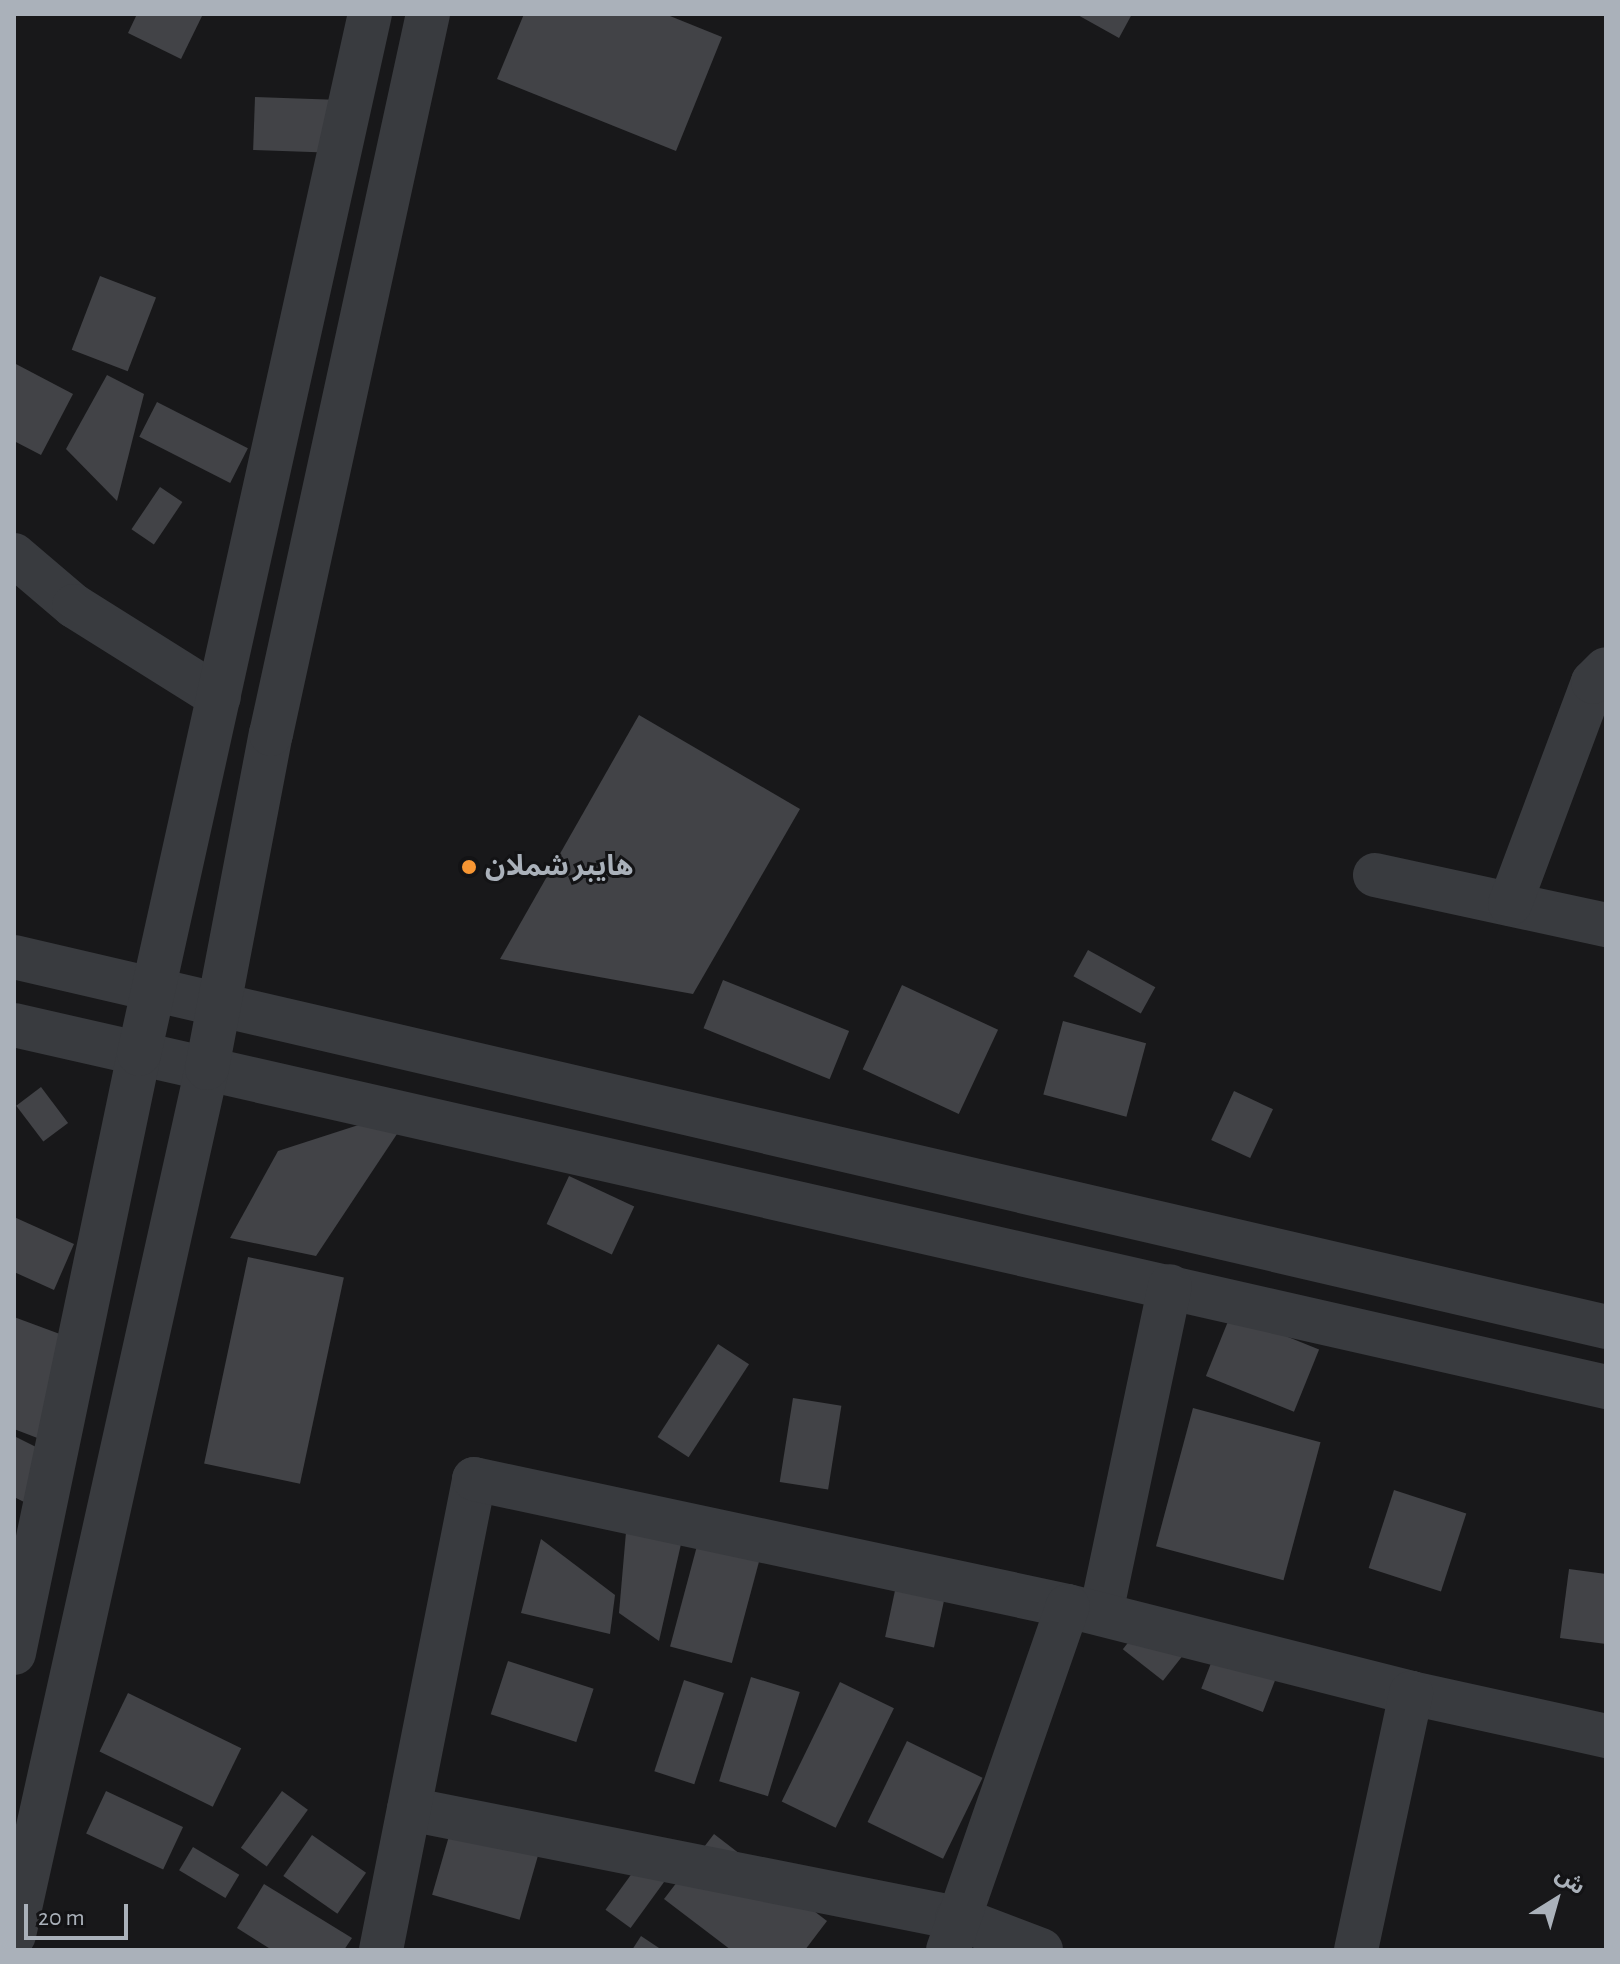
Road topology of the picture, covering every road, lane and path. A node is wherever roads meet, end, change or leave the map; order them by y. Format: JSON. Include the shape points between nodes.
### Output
{"nodes":[{"id":1,"x":370,"y":14,"type":"edge"},
{"id":2,"x":428,"y":14,"type":"edge"},
{"id":3,"x":14,"y":555,"type":"edge"},
{"id":4,"x":1606,"y":669,"type":"edge"},
{"id":5,"x":219,"y":697,"type":"junction"},
{"id":6,"x":1375,"y":875,"type":"dead end"},
{"id":7,"x":1510,"y":904,"type":"junction"},
{"id":8,"x":1606,"y":925,"type":"edge"},
{"id":9,"x":14,"y":957,"type":"edge"},
{"id":10,"x":153,"y":987,"type":"junction"},
{"id":11,"x":219,"y":1006,"type":"junction"},
{"id":12,"x":14,"y":1025,"type":"edge"},
{"id":13,"x":139,"y":1054,"type":"junction"},
{"id":14,"x":207,"y":1068,"type":"junction"},
{"id":15,"x":1170,"y":1286,"type":"junction"},
{"id":16,"x":1606,"y":1327,"type":"edge"},
{"id":17,"x":1606,"y":1387,"type":"edge"},
{"id":18,"x":1085,"y":1610,"type":"junction"},
{"id":19,"x":14,"y":1653,"type":"edge"},
{"id":20,"x":1411,"y":1693,"type":"junction"},
{"id":21,"x":1606,"y":1736,"type":"edge"},
{"id":22,"x":409,"y":1809,"type":"junction"},
{"id":23,"x":953,"y":1934,"type":"edge"},
{"id":24,"x":14,"y":1935,"type":"edge"},
{"id":25,"x":381,"y":1950,"type":"edge"},
{"id":26,"x":1041,"y":1950,"type":"edge"},
{"id":27,"x":1356,"y":1950,"type":"edge"}],
"edges":[{"from":1,"to":5,"type":"street"},
{"from":2,"to":11,"type":"street","via":[[271,734]]},
{"from":3,"to":5,"type":"street","via":[[74,606]]},
{"from":4,"to":7,"type":"street","via":[[1593,682]]},
{"from":5,"to":10,"type":"street"},
{"from":6,"to":7,"type":"street"},
{"from":7,"to":8,"type":"street"},
{"from":9,"to":10,"type":"street"},
{"from":10,"to":11,"type":"street"},
{"from":10,"to":13,"type":"street"},
{"from":11,"to":14,"type":"street"},
{"from":11,"to":16,"type":"street"},
{"from":12,"to":13,"type":"street"},
{"from":13,"to":14,"type":"street"},
{"from":13,"to":19,"type":"street"},
{"from":14,"to":15,"type":"street"},
{"from":14,"to":24,"type":"street"},
{"from":15,"to":17,"type":"street"},
{"from":15,"to":18,"type":"street"},
{"from":18,"to":20,"type":"street"},
{"from":18,"to":22,"type":"street","via":[[474,1479]]},
{"from":18,"to":23,"type":"street"},
{"from":20,"to":21,"type":"street"},
{"from":20,"to":27,"type":"street"},
{"from":22,"to":23,"type":"street"},
{"from":22,"to":25,"type":"street"},
{"from":23,"to":26,"type":"street"}]}
